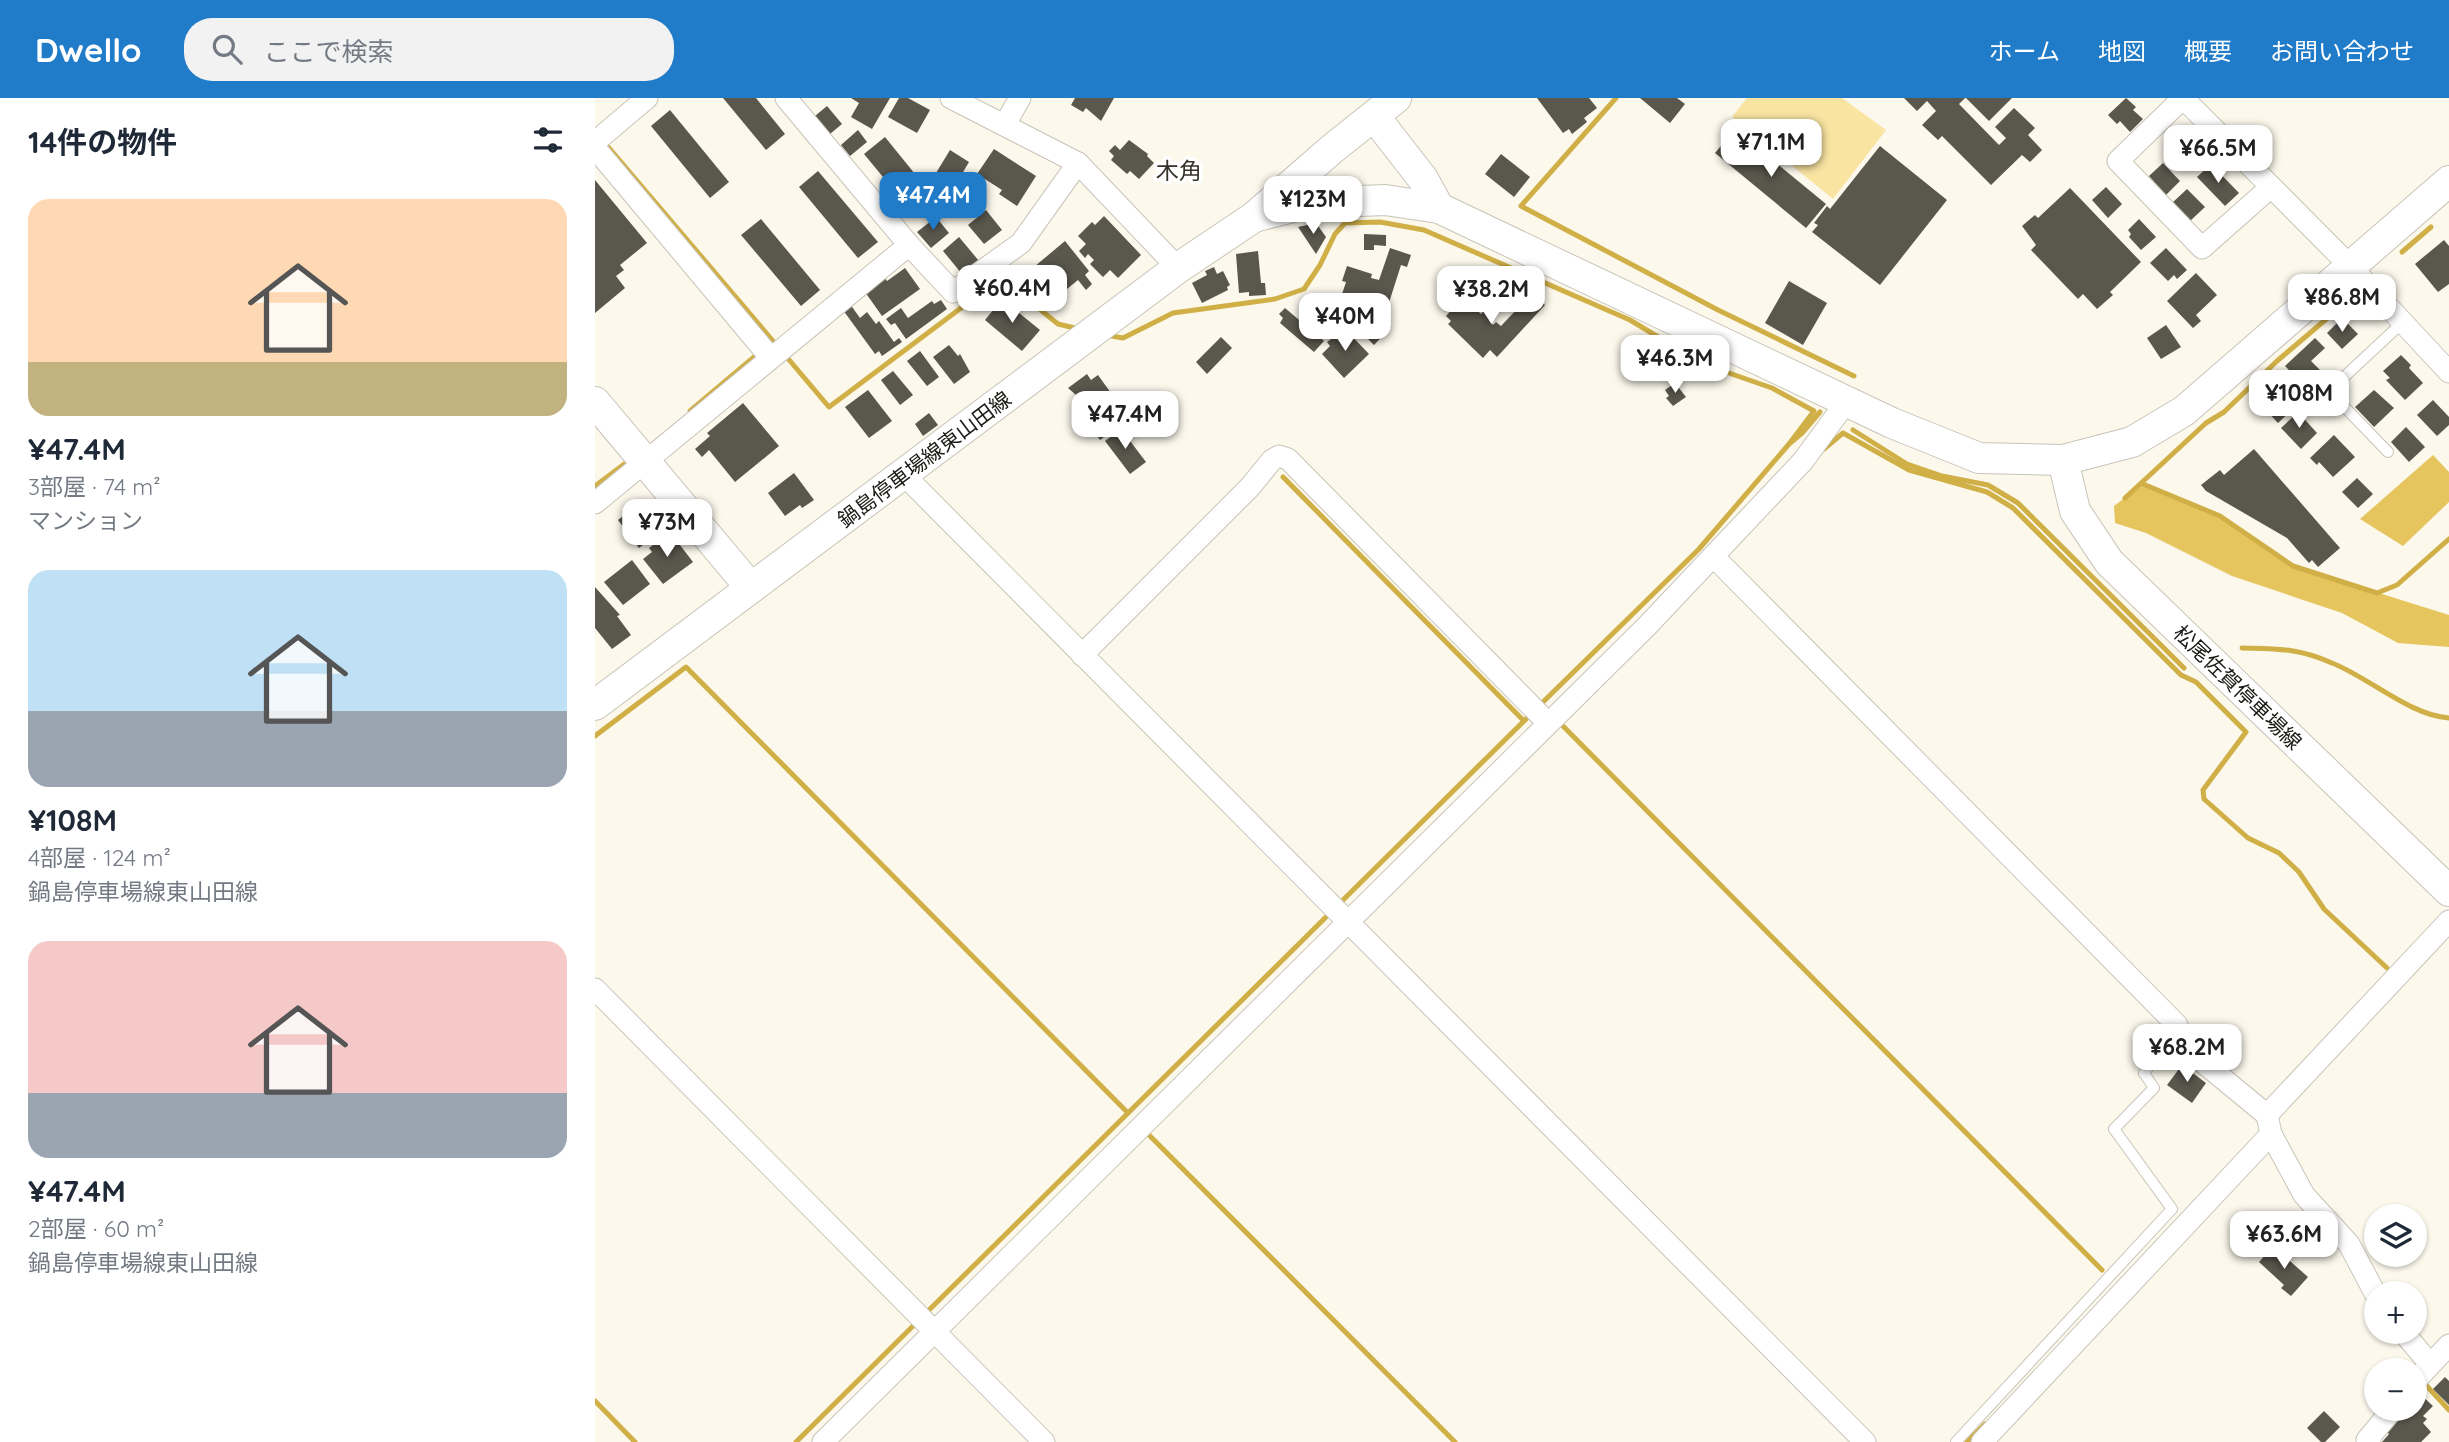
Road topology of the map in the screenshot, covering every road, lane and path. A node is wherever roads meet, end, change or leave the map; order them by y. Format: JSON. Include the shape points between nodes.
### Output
{"nodes":[{"id":1,"x":647,"y":98,"type":"edge"},
{"id":2,"x":786,"y":98,"type":"edge"},
{"id":3,"x":951,"y":98,"type":"edge"},
{"id":4,"x":1020,"y":98,"type":"edge"},
{"id":5,"x":2183,"y":98,"type":"edge"},
{"id":6,"x":1387,"y":103,"type":"edge"},
{"id":7,"x":1005,"y":124,"type":"junction"},
{"id":8,"x":598,"y":141,"type":"edge"},
{"id":9,"x":1077,"y":163,"type":"junction"},
{"id":10,"x":2449,"y":181,"type":"edge"},
{"id":11,"x":2271,"y":187,"type":"junction"},
{"id":12,"x":1439,"y":208,"type":"junction"},
{"id":13,"x":1254,"y":217,"type":"junction"},
{"id":14,"x":909,"y":245,"type":"junction"},
{"id":15,"x":2351,"y":267,"type":"junction"},
{"id":16,"x":1178,"y":268,"type":"junction"},
{"id":17,"x":2403,"y":322,"type":"junction"},
{"id":18,"x":776,"y":352,"type":"junction"},
{"id":19,"x":2449,"y":372,"type":"edge"},
{"id":20,"x":1847,"y":401,"type":"junction"},
{"id":21,"x":595,"y":402,"type":"edge"},
{"id":22,"x":2388,"y":452,"type":"dead end"},
{"id":23,"x":2063,"y":460,"type":"junction"},
{"id":24,"x":646,"y":463,"type":"junction"},
{"id":25,"x":903,"y":474,"type":"junction"},
{"id":26,"x":595,"y":503,"type":"edge"},
{"id":27,"x":1714,"y":557,"type":"junction"},
{"id":28,"x":751,"y":588,"type":"junction"},
{"id":29,"x":1082,"y":655,"type":"junction"},
{"id":30,"x":595,"y":705,"type":"edge"},
{"id":31,"x":1548,"y":723,"type":"junction"},
{"id":32,"x":2449,"y":891,"type":"edge"},
{"id":33,"x":2449,"y":921,"type":"edge"},
{"id":34,"x":1347,"y":923,"type":"junction"},
{"id":35,"x":595,"y":989,"type":"edge"},
{"id":36,"x":2171,"y":1036,"type":"junction"},
{"id":37,"x":2269,"y":1124,"type":"junction"},
{"id":38,"x":2369,"y":1281,"type":"edge"},
{"id":39,"x":934,"y":1332,"type":"junction"},
{"id":40,"x":2413,"y":1344,"type":"edge"},
{"id":41,"x":2449,"y":1345,"type":"edge"},
{"id":42,"x":2430,"y":1364,"type":"junction"},
{"id":43,"x":2427,"y":1367,"type":"edge"},
{"id":44,"x":2384,"y":1421,"type":"edge"},
{"id":45,"x":2369,"y":1441,"type":"edge"},
{"id":46,"x":823,"y":1442,"type":"edge"},
{"id":47,"x":1044,"y":1442,"type":"edge"},
{"id":48,"x":1865,"y":1442,"type":"edge"},
{"id":49,"x":1956,"y":1442,"type":"edge"},
{"id":50,"x":1982,"y":1442,"type":"edge"}],
"edges":[{"from":1,"to":8,"type":"street"},
{"from":2,"to":14,"type":"street"},
{"from":3,"to":7,"type":"street"},
{"from":4,"to":7,"type":"street"},
{"from":5,"to":11,"type":"street"},
{"from":5,"to":11,"type":"street","via":[[2118,161],[2202,248]]},
{"from":6,"to":12,"type":"main road"},
{"from":6,"to":13,"type":"main road","name":"鍋島停車場線東山田線"},
{"from":7,"to":9,"type":"street"},
{"from":8,"to":18,"type":"street"},
{"from":9,"to":14,"type":"street","via":[[1021,243],[953,292]]},
{"from":9,"to":16,"type":"street"},
{"from":10,"to":15,"type":"main road","name":"鍋島停車場線東山田線"},
{"from":11,"to":15,"type":"street"},
{"from":12,"to":13,"type":"main road","name":"鍋島停車場線東山田線","via":[[1385,200],[1308,203]]},
{"from":12,"to":20,"type":"main road","name":"鍋島停車場線東山田線"},
{"from":13,"to":16,"type":"main road","name":"鍋島停車場線東山田線"},
{"from":14,"to":18,"type":"street"},
{"from":15,"to":17,"type":"street"},
{"from":15,"to":23,"type":"main road","name":"鍋島停車場線東山田線","via":[[2184,411],[2132,442]]},
{"from":16,"to":25,"type":"main road","name":"鍋島停車場線東山田線"},
{"from":17,"to":19,"type":"street"},
{"from":17,"to":22,"type":"lane","via":[[2329,391]]},
{"from":18,"to":24,"type":"street"},
{"from":20,"to":23,"type":"main road","name":"鍋島停車場線東山田線","via":[[1979,458]]},
{"from":20,"to":27,"type":"street","via":[[1803,461]]},
{"from":21,"to":24,"type":"main road"},
{"from":23,"to":32,"type":"main road","name":"松尾佐賀停車場線","via":[[2075,511],[2109,562]]},
{"from":24,"to":26,"type":"street"},
{"from":24,"to":28,"type":"main road"},
{"from":25,"to":28,"type":"main road","name":"鍋島停車場線東山田線"},
{"from":25,"to":29,"type":"street"},
{"from":27,"to":31,"type":"street"},
{"from":27,"to":36,"type":"street","via":[[2177,1025]]},
{"from":28,"to":30,"type":"main road","name":"鍋島停車場線東山田線"},
{"from":29,"to":31,"type":"street","via":[[1279,456],[1288,459]]},
{"from":29,"to":34,"type":"street"},
{"from":31,"to":34,"type":"street"},
{"from":33,"to":37,"type":"street"},
{"from":34,"to":39,"type":"street"},
{"from":34,"to":48,"type":"street"},
{"from":35,"to":39,"type":"street"},
{"from":36,"to":37,"type":"street"},
{"from":36,"to":49,"type":"lane","via":[[2144,1073],[2154,1088],[2114,1129],[2172,1209]]},
{"from":37,"to":38,"type":"street","via":[[2304,1195],[2349,1244]]},
{"from":37,"to":50,"type":"street"},
{"from":39,"to":46,"type":"street"},
{"from":39,"to":47,"type":"street"},
{"from":40,"to":42,"type":"street"},
{"from":41,"to":42,"type":"street"},
{"from":42,"to":43,"type":"street"},
{"from":44,"to":45,"type":"street"}]}
